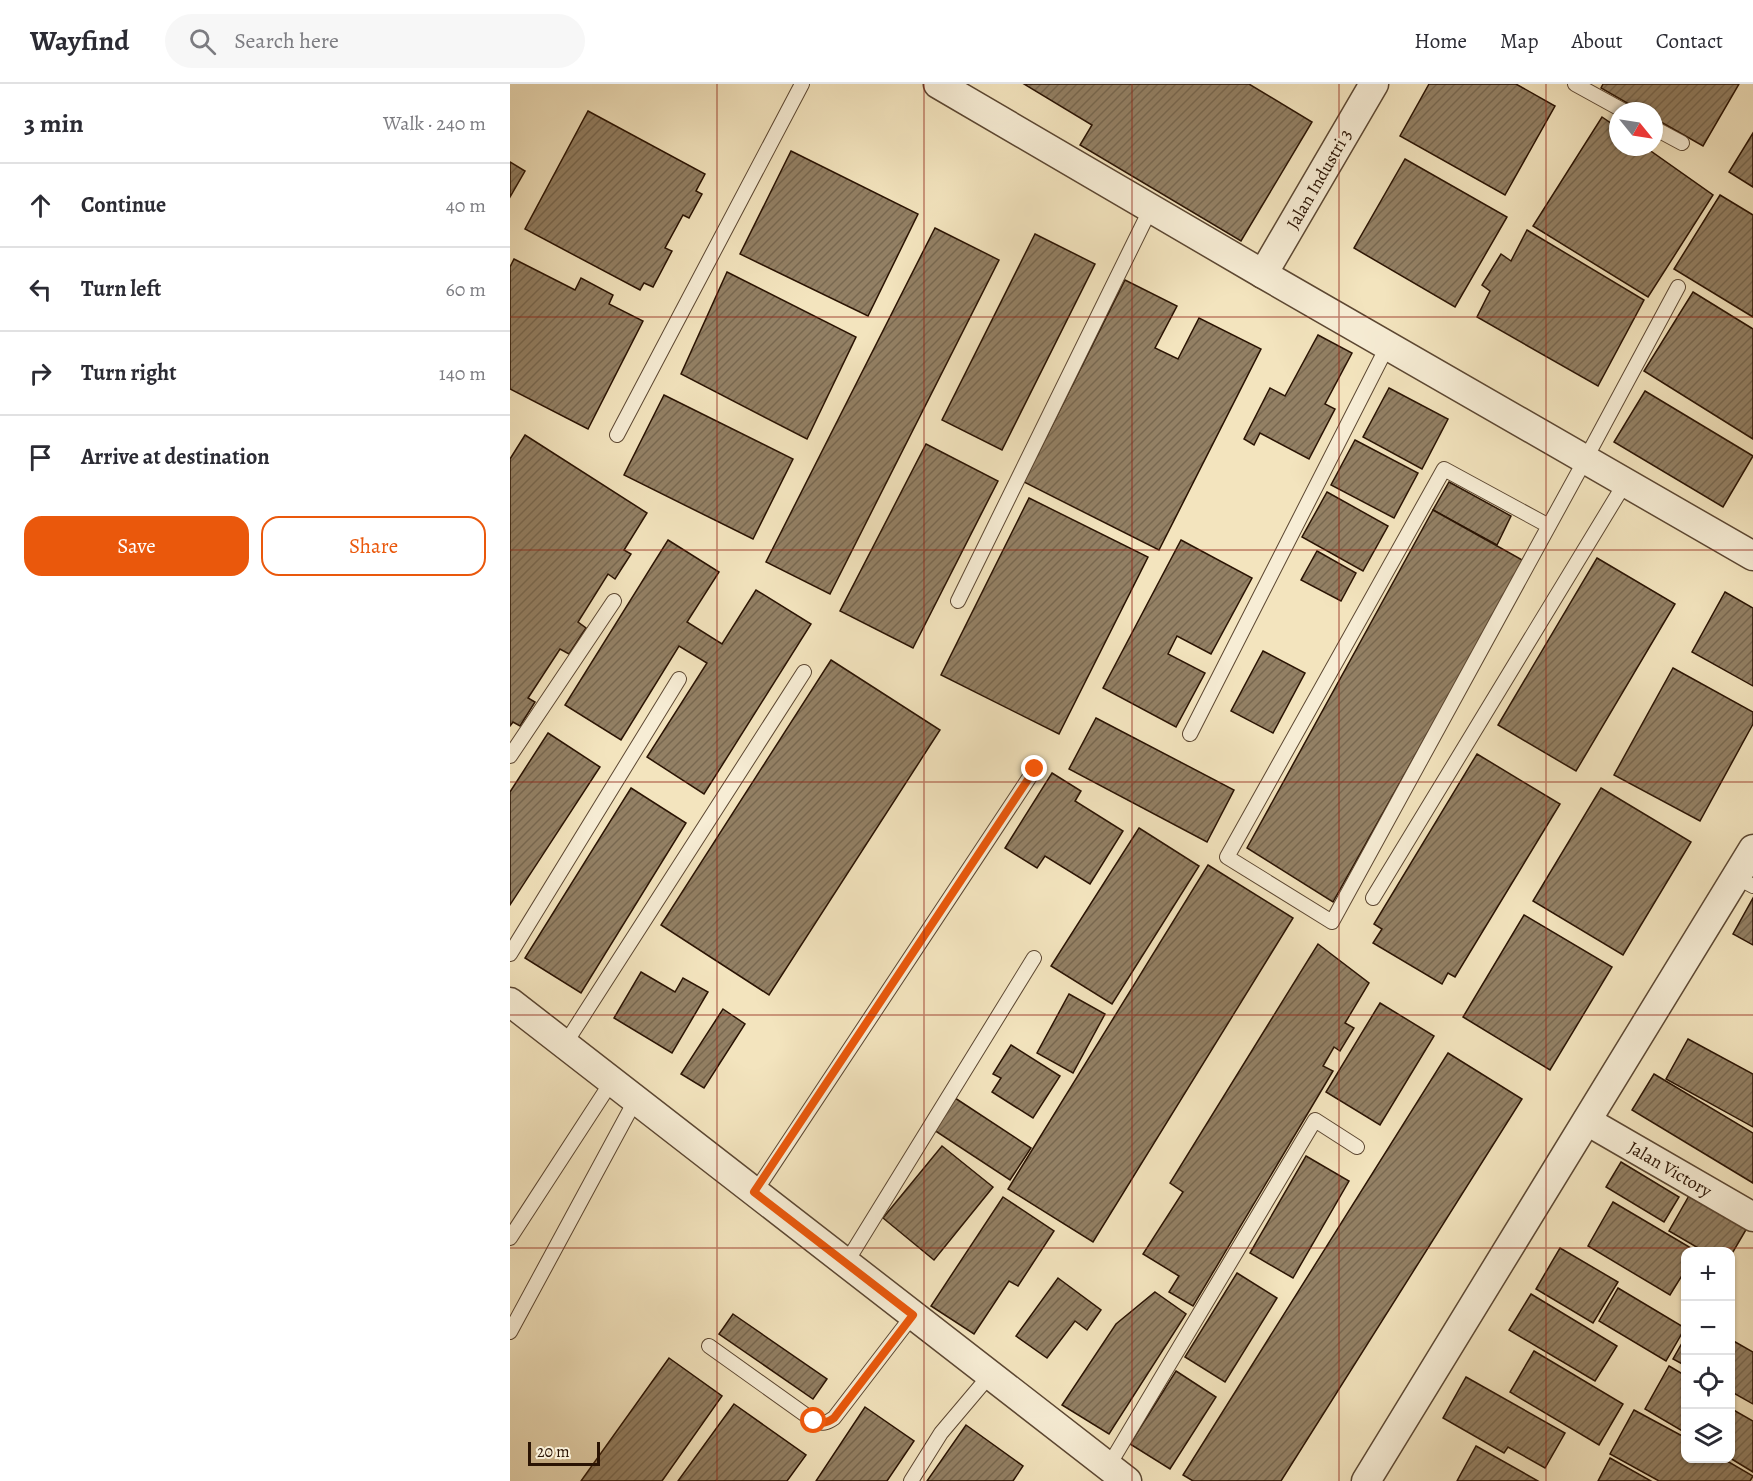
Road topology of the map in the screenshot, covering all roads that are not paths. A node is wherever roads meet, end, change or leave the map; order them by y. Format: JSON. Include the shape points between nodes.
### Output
{"nodes":[{"id":1,"x":802,"y":84,"type":"edge"},
{"id":2,"x":938,"y":84,"type":"edge"},
{"id":3,"x":1374,"y":84,"type":"edge"},
{"id":4,"x":1582,"y":86,"type":"edge"},
{"id":5,"x":1609,"y":102,"type":"edge"},
{"id":6,"x":1663,"y":133,"type":"edge"},
{"id":7,"x":1682,"y":143,"type":"dead end"},
{"id":8,"x":1151,"y":208,"type":"junction"},
{"id":9,"x":1263,"y":274,"type":"junction"},
{"id":10,"x":1678,"y":287,"type":"dead end"},
{"id":11,"x":1388,"y":345,"type":"junction"},
{"id":12,"x":617,"y":435,"type":"dead end"},
{"id":13,"x":1585,"y":460,"type":"junction"},
{"id":14,"x":1625,"y":483,"type":"junction"},
{"id":15,"x":1549,"y":526,"type":"junction"},
{"id":16,"x":1753,"y":556,"type":"edge"},
{"id":17,"x":614,"y":601,"type":"dead end"},
{"id":18,"x":958,"y":601,"type":"dead end"},
{"id":19,"x":804,"y":672,"type":"dead end"},
{"id":20,"x":679,"y":679,"type":"dead end"},
{"id":21,"x":1190,"y":734,"type":"dead end"},
{"id":22,"x":510,"y":756,"type":"edge"},
{"id":23,"x":1035,"y":769,"type":"dead end"},
{"id":24,"x":1753,"y":849,"type":"edge"},
{"id":25,"x":1745,"y":881,"type":"edge"},
{"id":26,"x":1373,"y":898,"type":"dead end"},
{"id":27,"x":510,"y":954,"type":"edge"},
{"id":28,"x":1034,"y":958,"type":"dead end"},
{"id":29,"x":510,"y":1002,"type":"edge"},
{"id":30,"x":565,"y":1044,"type":"junction"},
{"id":31,"x":612,"y":1081,"type":"junction"},
{"id":32,"x":636,"y":1099,"type":"junction"},
{"id":33,"x":1587,"y":1121,"type":"junction"},
{"id":34,"x":1357,"y":1148,"type":"dead end"},
{"id":35,"x":754,"y":1192,"type":"junction"},
{"id":36,"x":1753,"y":1217,"type":"edge"},
{"id":37,"x":510,"y":1238,"type":"edge"},
{"id":38,"x":846,"y":1263,"type":"junction"},
{"id":39,"x":913,"y":1315,"type":"junction"},
{"id":40,"x":510,"y":1332,"type":"edge"},
{"id":41,"x":709,"y":1346,"type":"dead end"},
{"id":42,"x":990,"y":1375,"type":"junction"},
{"id":43,"x":1117,"y":1474,"type":"edge"},
{"id":44,"x":911,"y":1481,"type":"edge"},
{"id":45,"x":1366,"y":1481,"type":"edge"}],
"edges":[{"from":1,"to":12,"type":"lane"},
{"from":2,"to":8,"type":"street"},
{"from":3,"to":9,"type":"street","name":"Jalan Industri 3"},
{"from":4,"to":5,"type":"lane"},
{"from":6,"to":7,"type":"lane"},
{"from":8,"to":9,"type":"street"},
{"from":8,"to":18,"type":"lane"},
{"from":9,"to":11,"type":"street"},
{"from":10,"to":13,"type":"lane"},
{"from":11,"to":13,"type":"street"},
{"from":11,"to":21,"type":"lane"},
{"from":13,"to":14,"type":"street"},
{"from":13,"to":15,"type":"lane"},
{"from":14,"to":16,"type":"street"},
{"from":14,"to":26,"type":"lane"},
{"from":15,"to":15,"type":"lane","via":[[1332,922],[1227,857],[1444,469]]},
{"from":17,"to":22,"type":"lane"},
{"from":19,"to":30,"type":"lane"},
{"from":20,"to":27,"type":"lane"},
{"from":23,"to":35,"type":"lane"},
{"from":24,"to":25,"type":"street"},
{"from":25,"to":33,"type":"street"},
{"from":28,"to":38,"type":"lane"},
{"from":29,"to":30,"type":"street"},
{"from":30,"to":31,"type":"street"},
{"from":31,"to":32,"type":"street"},
{"from":31,"to":37,"type":"lane"},
{"from":32,"to":35,"type":"street"},
{"from":32,"to":40,"type":"lane"},
{"from":33,"to":36,"type":"street","name":"Jalan Victory"},
{"from":33,"to":45,"type":"street"},
{"from":34,"to":43,"type":"lane","via":[[1315,1120]]},
{"from":35,"to":38,"type":"street"},
{"from":38,"to":39,"type":"street"},
{"from":39,"to":41,"type":"lane","via":[[828,1422],[814,1421]]},
{"from":39,"to":42,"type":"street"},
{"from":42,"to":43,"type":"street"},
{"from":42,"to":44,"type":"lane","via":[[941,1432]]}]}
